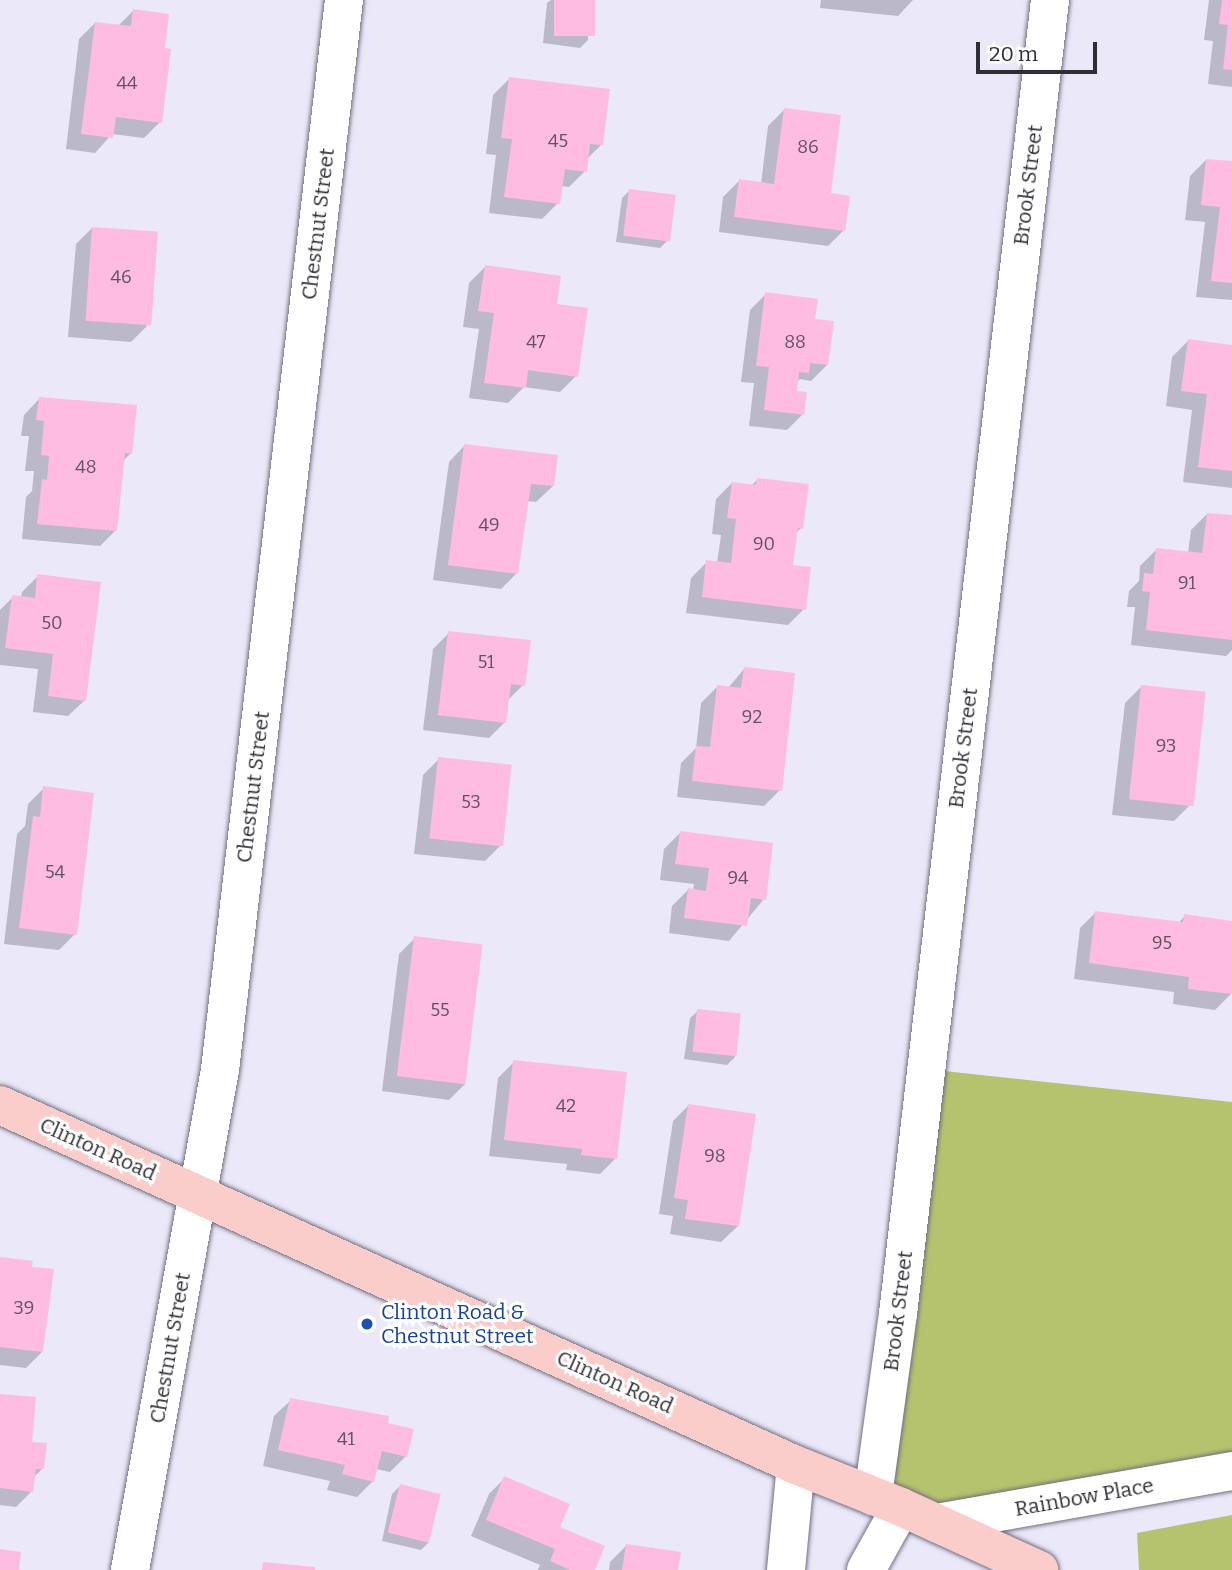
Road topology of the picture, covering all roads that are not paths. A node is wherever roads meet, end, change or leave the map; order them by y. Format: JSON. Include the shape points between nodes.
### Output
{"nodes":[{"id":1,"x":344,"y":0,"type":"edge"},
{"id":2,"x":1050,"y":0,"type":"edge"},
{"id":3,"x":0,"y":1105,"type":"edge"},
{"id":4,"x":197,"y":1194,"type":"junction"},
{"id":5,"x":796,"y":1465,"type":"junction"},
{"id":6,"x":1232,"y":1472,"type":"edge"},
{"id":7,"x":887,"y":1502,"type":"junction"},
{"id":8,"x":937,"y":1523,"type":"junction"},
{"id":9,"x":130,"y":1570,"type":"edge"},
{"id":10,"x":786,"y":1570,"type":"edge"},
{"id":11,"x":866,"y":1570,"type":"edge"},
{"id":12,"x":1039,"y":1570,"type":"edge"}],
"edges":[{"from":1,"to":4,"type":"street","name":"Chestnut Street","via":[[220,1070]]},
{"from":2,"to":7,"type":"street","name":"Brook Street","via":[[898,1314]]},
{"from":3,"to":4,"type":"main road","name":"Clinton Road"},
{"from":4,"to":5,"type":"main road","name":"Clinton Road"},
{"from":4,"to":9,"type":"street","name":"Chestnut Street"},
{"from":5,"to":7,"type":"main road","name":"Clinton Road"},
{"from":5,"to":10,"type":"street"},
{"from":6,"to":8,"type":"street","name":"Rainbow Place"},
{"from":7,"to":8,"type":"main road","name":"Clinton Road"},
{"from":7,"to":11,"type":"street","name":"Brook Street"},
{"from":8,"to":12,"type":"main road","name":"Clinton Road"}]}
